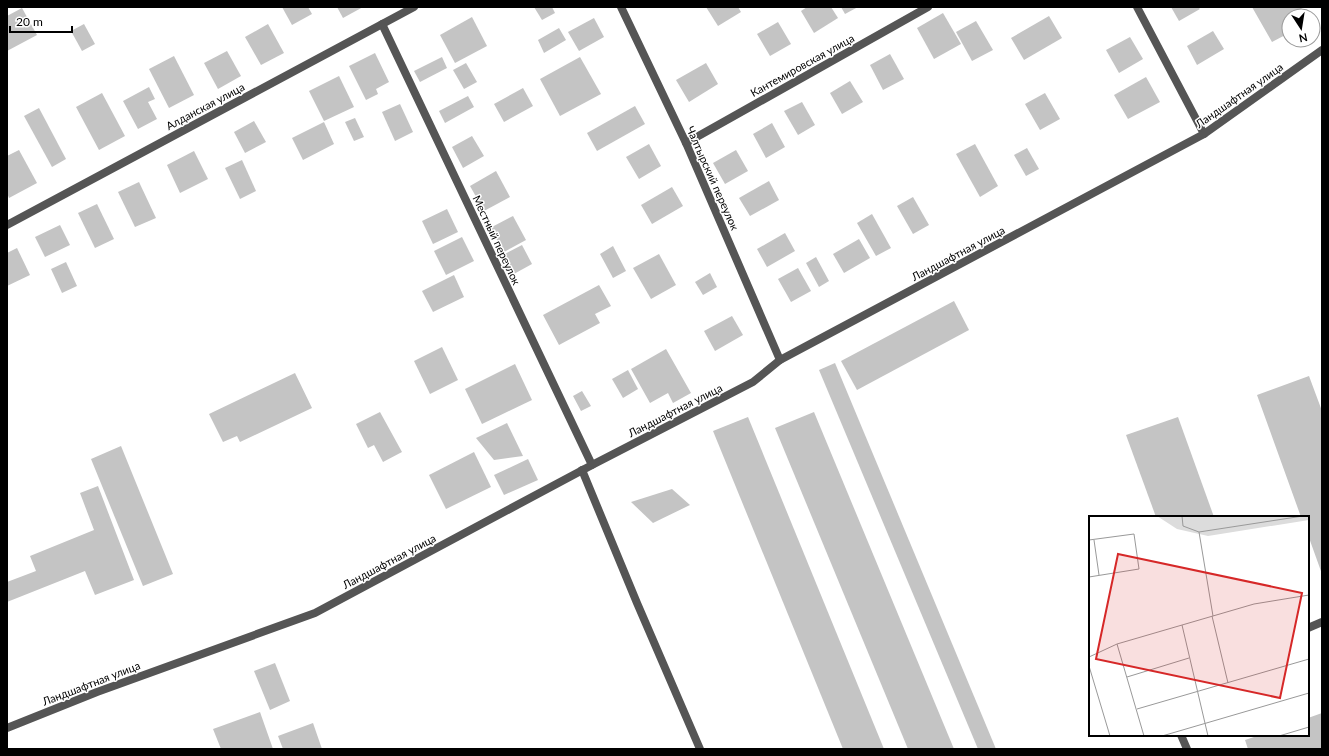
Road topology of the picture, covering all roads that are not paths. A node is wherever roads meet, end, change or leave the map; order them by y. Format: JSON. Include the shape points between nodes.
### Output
{"nodes":[{"id":1,"x":414,"y":7,"type":"edge"},
{"id":2,"x":621,"y":7,"type":"edge"},
{"id":3,"x":928,"y":7,"type":"edge"},
{"id":4,"x":1137,"y":7,"type":"edge"},
{"id":5,"x":382,"y":24,"type":"junction"},
{"id":6,"x":1322,"y":50,"type":"edge"},
{"id":7,"x":1204,"y":134,"type":"junction"},
{"id":8,"x":686,"y":143,"type":"junction"},
{"id":9,"x":7,"y":225,"type":"edge"},
{"id":10,"x":780,"y":360,"type":"junction"},
{"id":11,"x":592,"y":465,"type":"junction"},
{"id":12,"x":582,"y":470,"type":"junction"},
{"id":13,"x":1322,"y":622,"type":"edge"},
{"id":14,"x":1309,"y":628,"type":"edge"},
{"id":15,"x":7,"y":728,"type":"edge"},
{"id":16,"x":1181,"y":736,"type":"edge"},
{"id":17,"x":700,"y":749,"type":"edge"},
{"id":18,"x":1187,"y":749,"type":"edge"}],
"edges":[{"from":1,"to":5,"type":"street","name":"Алданская улица"},
{"from":2,"to":8,"type":"street","name":"Чалтырский переулок"},
{"from":3,"to":8,"type":"street","name":"Кантемировская улица"},
{"from":4,"to":7,"type":"street"},
{"from":5,"to":9,"type":"street","name":"Алданская улица"},
{"from":5,"to":11,"type":"street","name":"Местный переулок"},
{"from":6,"to":7,"type":"street","name":"Ландшафтная улица"},
{"from":7,"to":10,"type":"street","name":"Ландшафтная улица"},
{"from":8,"to":10,"type":"street","name":"Чалтырский переулок"},
{"from":10,"to":11,"type":"street","name":"Ландшафтная улица","via":[[753,382]]},
{"from":11,"to":12,"type":"street","name":"Ландшафтная улица"},
{"from":12,"to":15,"type":"street","name":"Ландшафтная улица","via":[[315,613],[97,692]]},
{"from":12,"to":17,"type":"street"},
{"from":13,"to":14,"type":"street"},
{"from":16,"to":18,"type":"street"}]}
